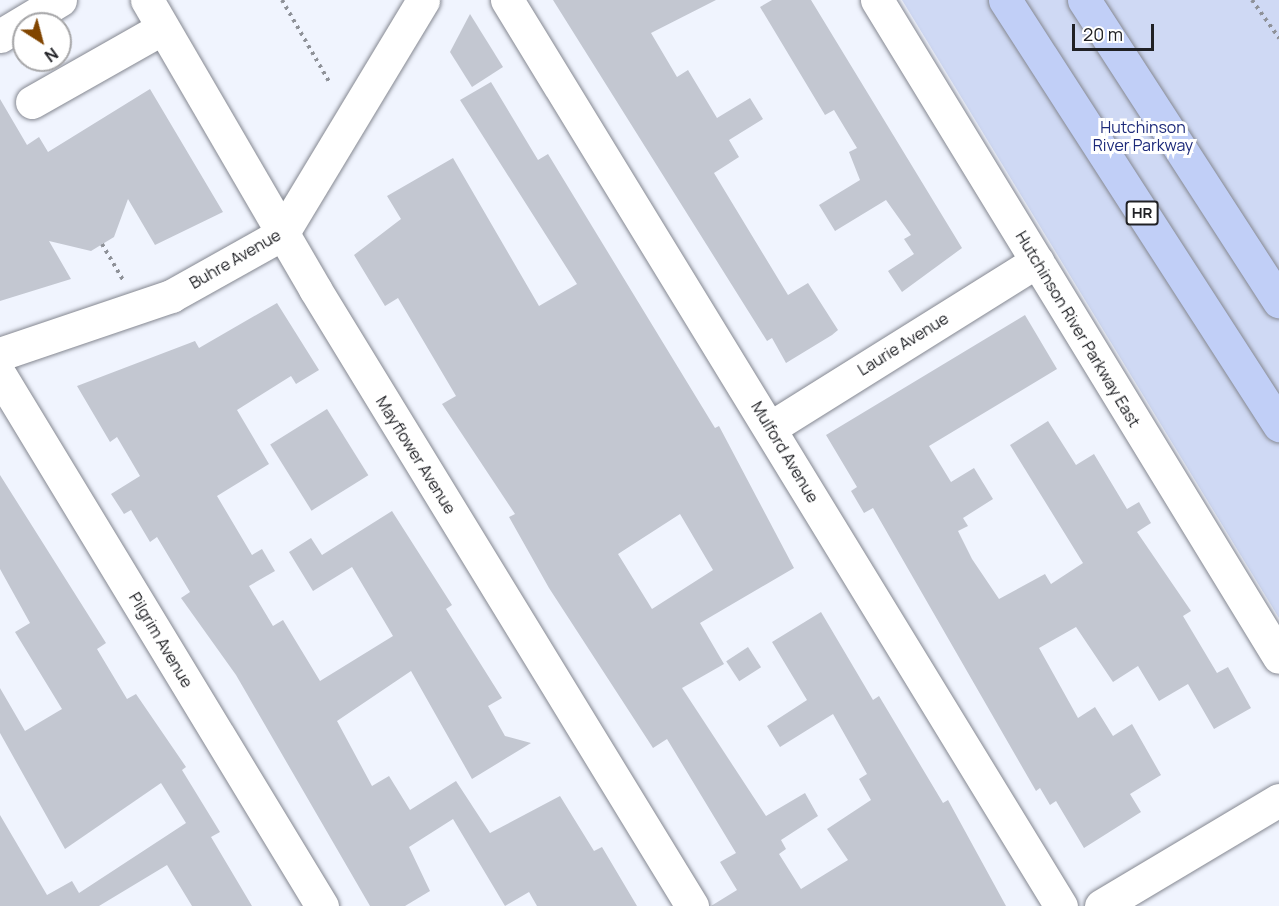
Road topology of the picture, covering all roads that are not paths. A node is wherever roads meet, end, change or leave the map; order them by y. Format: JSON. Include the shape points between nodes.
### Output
{"nodes":[{"id":1,"x":60,"y":0,"type":"edge"},
{"id":2,"x":423,"y":0,"type":"edge"},
{"id":3,"x":507,"y":0,"type":"edge"},
{"id":4,"x":877,"y":0,"type":"edge"},
{"id":5,"x":1005,"y":0,"type":"edge"},
{"id":6,"x":1084,"y":0,"type":"edge"},
{"id":7,"x":155,"y":14,"type":"edge"},
{"id":8,"x":0,"y":36,"type":"edge"},
{"id":9,"x":32,"y":102,"type":"dead end"},
{"id":10,"x":282,"y":234,"type":"junction"},
{"id":11,"x":1037,"y":261,"type":"junction"},
{"id":12,"x":1279,"y":301,"type":"edge"},
{"id":13,"x":0,"y":354,"type":"edge"},
{"id":14,"x":0,"y":375,"type":"edge"},
{"id":15,"x":1279,"y":425,"type":"edge"},
{"id":16,"x":770,"y":428,"type":"junction"},
{"id":17,"x":1279,"y":657,"type":"edge"},
{"id":18,"x":1279,"y":800,"type":"edge"},
{"id":19,"x":322,"y":906,"type":"edge"},
{"id":20,"x":692,"y":906,"type":"edge"},
{"id":21,"x":1061,"y":906,"type":"edge"},
{"id":22,"x":1101,"y":906,"type":"edge"}],
"edges":[{"from":1,"to":8,"type":"street"},
{"from":2,"to":10,"type":"street","name":"Buhre Avenue"},
{"from":3,"to":16,"type":"street","name":"Mulford Avenue"},
{"from":4,"to":11,"type":"street","name":"Hutchinson River Parkway East"},
{"from":5,"to":15,"type":"highway","number":"HR"},
{"from":6,"to":12,"type":"highway"},
{"from":7,"to":9,"type":"street"},
{"from":7,"to":10,"type":"street","name":"Mayflower Avenue"},
{"from":10,"to":13,"type":"street","name":"Buhre Avenue","via":[[171,296]]},
{"from":10,"to":20,"type":"street","name":"Mayflower Avenue"},
{"from":11,"to":16,"type":"street","name":"Laurie Avenue"},
{"from":11,"to":17,"type":"street","name":"Hutchinson River Parkway East"},
{"from":14,"to":19,"type":"street","name":"Pilgrim Avenue"},
{"from":16,"to":21,"type":"street","name":"Mulford Avenue"},
{"from":18,"to":22,"type":"street"}]}
